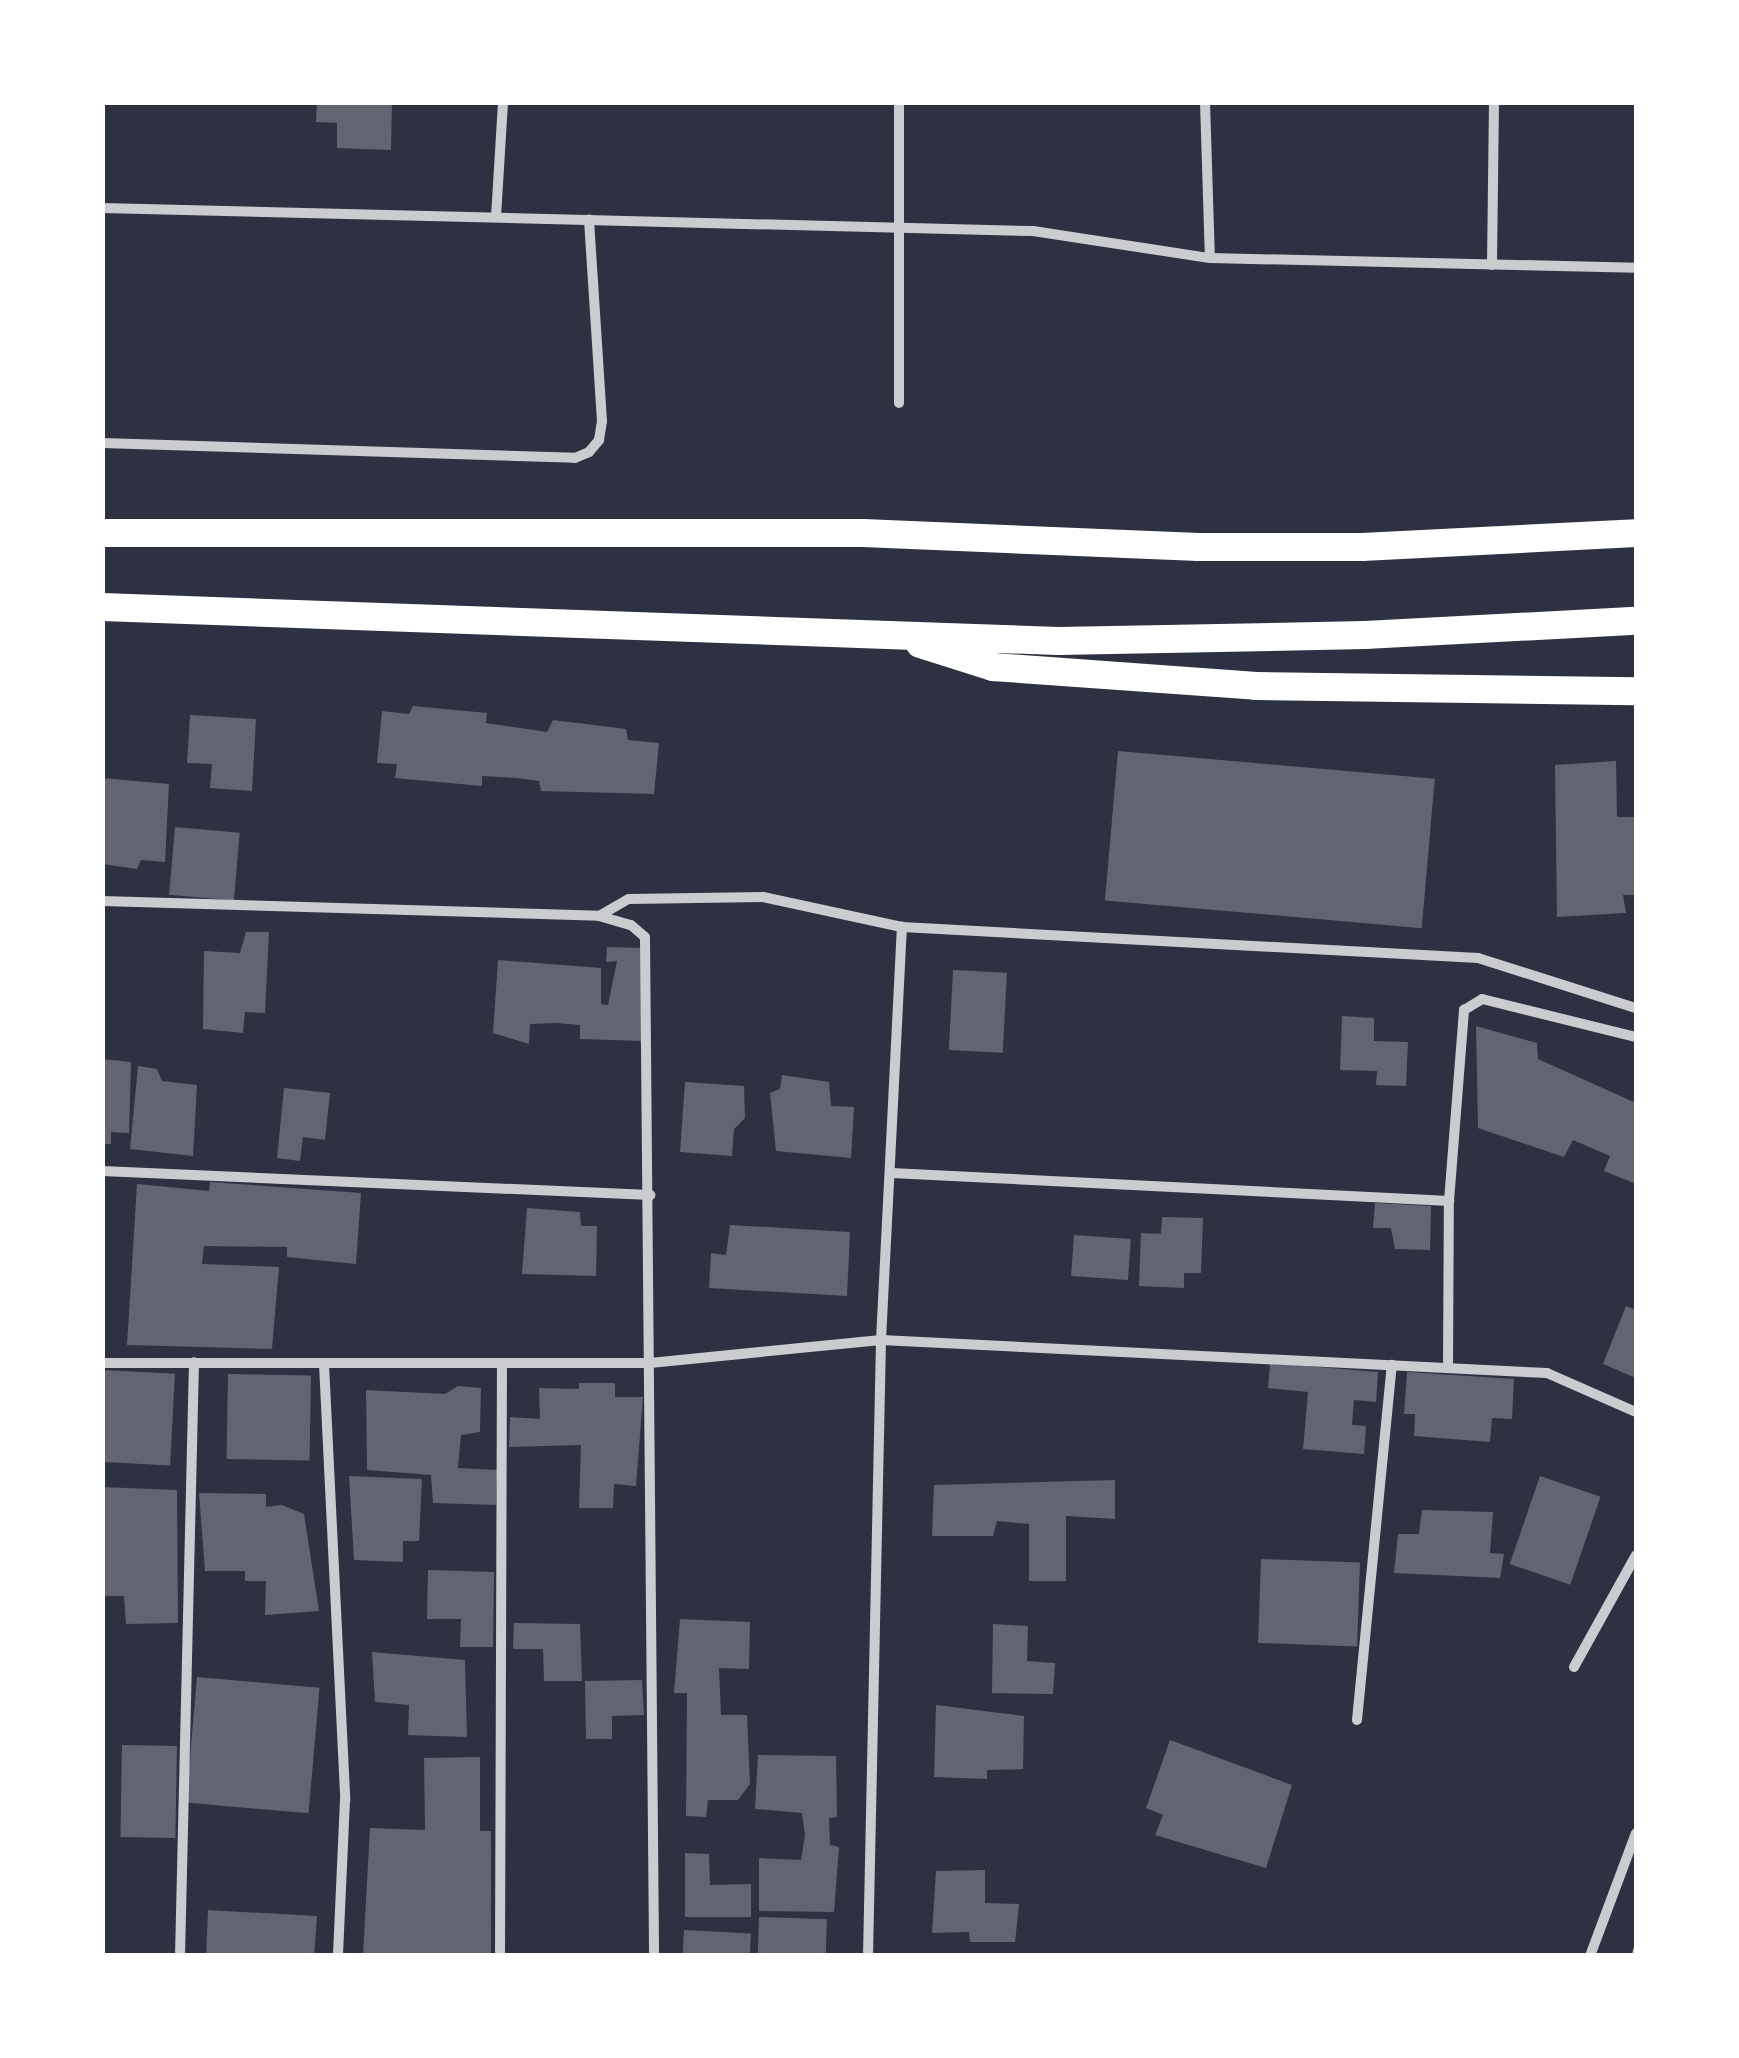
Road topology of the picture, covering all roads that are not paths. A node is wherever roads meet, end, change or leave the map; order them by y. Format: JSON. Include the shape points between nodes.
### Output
{"nodes":[{"id":1,"x":502,"y":102,"type":"edge"},
{"id":2,"x":899,"y":102,"type":"edge"},
{"id":3,"x":1205,"y":102,"type":"edge"},
{"id":4,"x":1494,"y":102,"type":"edge"},
{"id":5,"x":102,"y":208,"type":"edge"},
{"id":6,"x":496,"y":217,"type":"junction"},
{"id":7,"x":589,"y":219,"type":"junction"},
{"id":8,"x":901,"y":228,"type":"junction"},
{"id":9,"x":1210,"y":258,"type":"junction"},
{"id":10,"x":1492,"y":265,"type":"junction"},
{"id":11,"x":1636,"y":268,"type":"edge"},
{"id":12,"x":899,"y":402,"type":"dead end"},
{"id":13,"x":102,"y":443,"type":"edge"},
{"id":14,"x":102,"y":532,"type":"edge"},
{"id":15,"x":1636,"y":533,"type":"edge"},
{"id":16,"x":102,"y":607,"type":"edge"},
{"id":17,"x":1636,"y":621,"type":"edge"},
{"id":18,"x":880,"y":632,"type":"junction"},
{"id":19,"x":1636,"y":691,"type":"edge"},
{"id":20,"x":102,"y":901,"type":"edge"},
{"id":21,"x":599,"y":916,"type":"junction"},
{"id":22,"x":902,"y":927,"type":"junction"},
{"id":23,"x":1636,"y":1008,"type":"edge"},
{"id":24,"x":1636,"y":1037,"type":"edge"},
{"id":25,"x":102,"y":1172,"type":"edge"},
{"id":26,"x":890,"y":1173,"type":"junction"},
{"id":27,"x":650,"y":1194,"type":"junction"},
{"id":28,"x":1449,"y":1201,"type":"junction"},
{"id":29,"x":881,"y":1340,"type":"junction"},
{"id":30,"x":102,"y":1362,"type":"edge"},
{"id":31,"x":194,"y":1362,"type":"junction"},
{"id":32,"x":650,"y":1363,"type":"junction"},
{"id":33,"x":324,"y":1364,"type":"junction"},
{"id":34,"x":1392,"y":1365,"type":"junction"},
{"id":35,"x":502,"y":1366,"type":"junction"},
{"id":36,"x":1448,"y":1368,"type":"junction"},
{"id":37,"x":1636,"y":1412,"type":"edge"},
{"id":38,"x":1636,"y":1555,"type":"edge"},
{"id":39,"x":1574,"y":1667,"type":"dead end"},
{"id":40,"x":1357,"y":1720,"type":"dead end"},
{"id":41,"x":1636,"y":1833,"type":"edge"},
{"id":42,"x":180,"y":1956,"type":"edge"},
{"id":43,"x":338,"y":1956,"type":"edge"},
{"id":44,"x":500,"y":1956,"type":"edge"},
{"id":45,"x":654,"y":1956,"type":"edge"},
{"id":46,"x":868,"y":1956,"type":"edge"},
{"id":47,"x":1590,"y":1956,"type":"edge"}],
"edges":[{"from":1,"to":6,"type":"street"},
{"from":2,"to":8,"type":"street"},
{"from":3,"to":9,"type":"street"},
{"from":4,"to":10,"type":"street"},
{"from":5,"to":6,"type":"street"},
{"from":6,"to":7,"type":"street"},
{"from":7,"to":8,"type":"street"},
{"from":7,"to":13,"type":"street","via":[[602,421],[600,440],[576,458]]},
{"from":8,"to":9,"type":"street","via":[[1033,231]]},
{"from":8,"to":12,"type":"street"},
{"from":9,"to":10,"type":"street"},
{"from":10,"to":11,"type":"street"},
{"from":14,"to":15,"type":"highway","via":[[863,534],[1362,547]]},
{"from":16,"to":18,"type":"highway"},
{"from":17,"to":18,"type":"highway","via":[[1365,636],[1058,641]]},
{"from":18,"to":19,"type":"highway","via":[[993,667],[1275,686]]},
{"from":20,"to":21,"type":"street"},
{"from":21,"to":22,"type":"street","via":[[628,900],[763,897]]},
{"from":21,"to":27,"type":"street","via":[[645,936]]},
{"from":22,"to":23,"type":"street","via":[[1478,958]]},
{"from":22,"to":26,"type":"street"},
{"from":24,"to":28,"type":"street","via":[[1496,1001],[1469,1004],[1461,1018]]},
{"from":25,"to":27,"type":"street"},
{"from":26,"to":28,"type":"street"},
{"from":26,"to":29,"type":"street"},
{"from":27,"to":32,"type":"street"},
{"from":28,"to":36,"type":"street"},
{"from":29,"to":32,"type":"street"},
{"from":29,"to":34,"type":"street"},
{"from":29,"to":46,"type":"street"},
{"from":30,"to":31,"type":"street"},
{"from":31,"to":33,"type":"street"},
{"from":31,"to":42,"type":"street"},
{"from":32,"to":35,"type":"street"},
{"from":32,"to":45,"type":"street"},
{"from":33,"to":35,"type":"street"},
{"from":33,"to":43,"type":"street","via":[[345,1800]]},
{"from":34,"to":36,"type":"street"},
{"from":34,"to":40,"type":"street"},
{"from":35,"to":44,"type":"street"},
{"from":36,"to":37,"type":"street","via":[[1547,1373]]},
{"from":38,"to":39,"type":"street"},
{"from":41,"to":47,"type":"street"}]}
